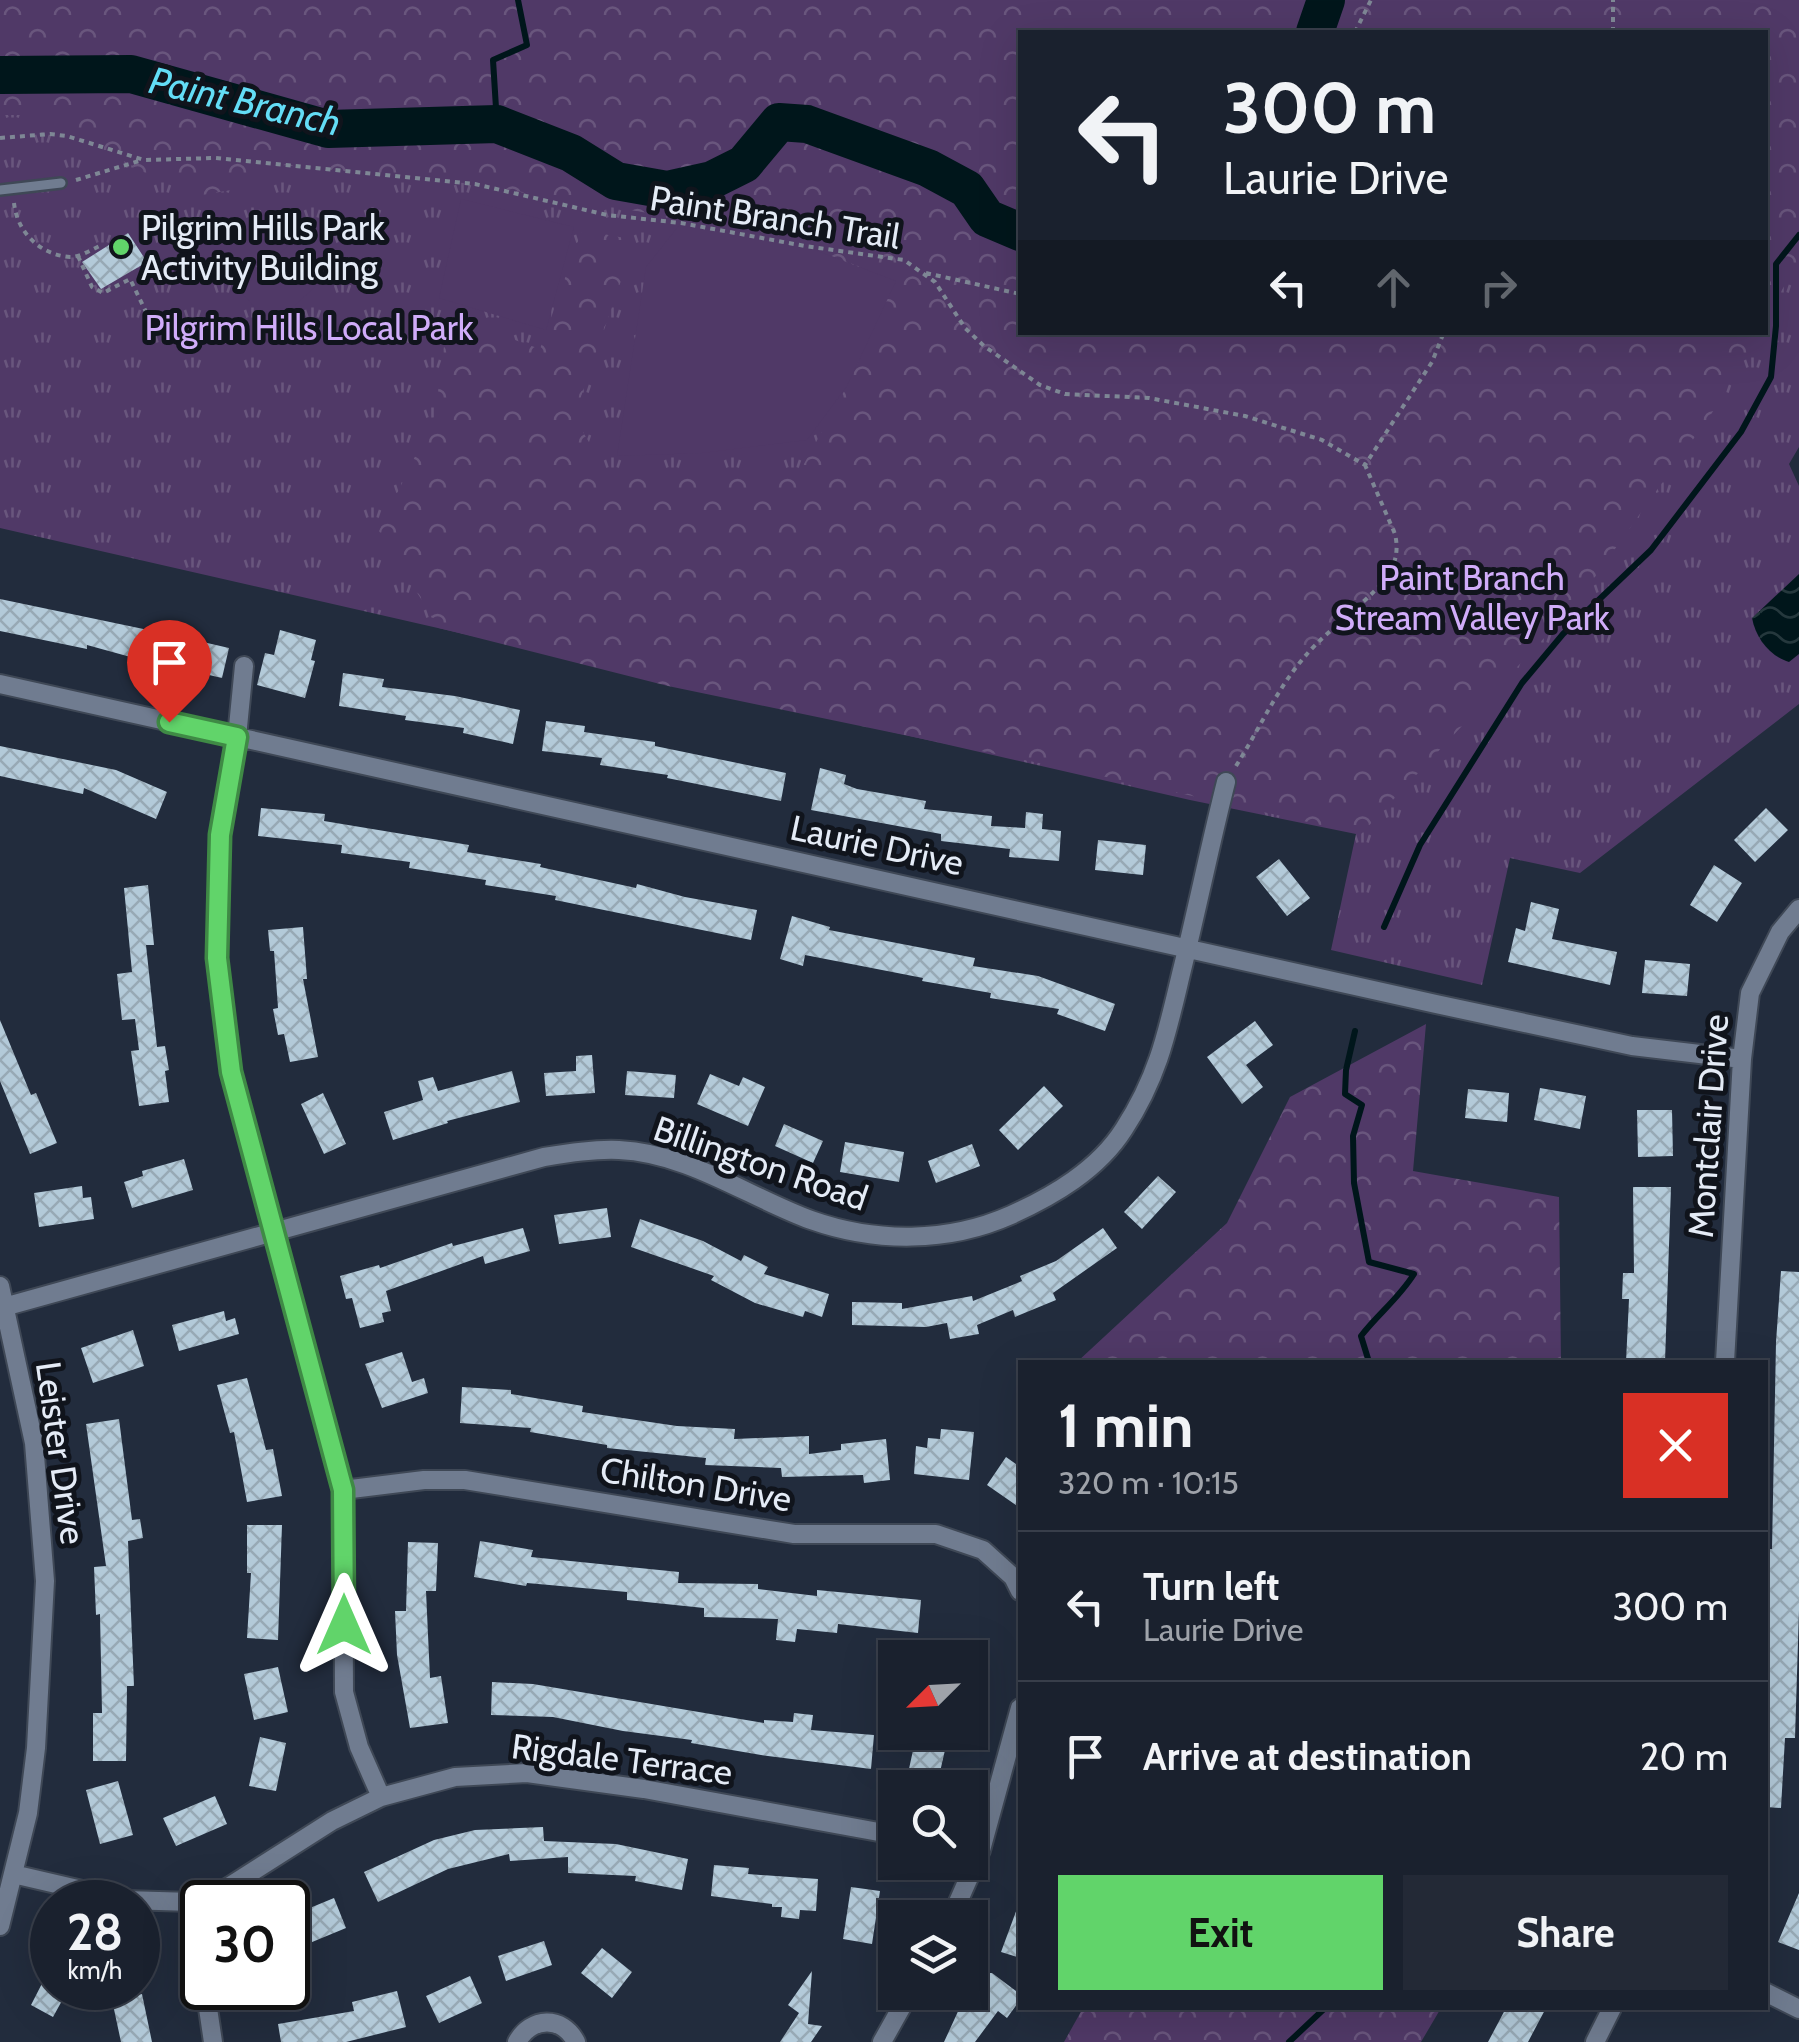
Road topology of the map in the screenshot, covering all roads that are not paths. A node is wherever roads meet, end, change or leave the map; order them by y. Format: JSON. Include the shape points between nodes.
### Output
{"nodes":[{"id":1,"x":61,"y":183,"type":"road end"},
{"id":2,"x":0,"y":190,"type":"edge"},
{"id":3,"x":244,"y":666,"type":"dead end"},
{"id":4,"x":0,"y":684,"type":"edge"},
{"id":5,"x":237,"y":737,"type":"junction"},
{"id":6,"x":1226,"y":782,"type":"road end"},
{"id":7,"x":1799,"y":909,"type":"edge"},
{"id":8,"x":1188,"y":947,"type":"junction"},
{"id":9,"x":1742,"y":1058,"type":"junction"},
{"id":10,"x":275,"y":1230,"type":"junction"},
{"id":11,"x":0,"y":1286,"type":"edge"},
{"id":12,"x":3,"y":1307,"type":"edge"},
{"id":13,"x":1725,"y":1360,"type":"edge"},
{"id":14,"x":343,"y":1490,"type":"junction"},
{"id":15,"x":1018,"y":1588,"type":"edge"},
{"id":16,"x":1018,"y":1714,"type":"edge"},
{"id":17,"x":381,"y":1797,"type":"junction"},
{"id":18,"x":988,"y":1811,"type":"edge"},
{"id":19,"x":878,"y":1832,"type":"edge"},
{"id":20,"x":13,"y":1874,"type":"junction"},
{"id":21,"x":239,"y":1880,"type":"edge"},
{"id":22,"x":180,"y":1902,"type":"edge"},
{"id":23,"x":0,"y":1926,"type":"edge"},
{"id":24,"x":1768,"y":1994,"type":"edge"},
{"id":25,"x":1799,"y":2009,"type":"edge"},
{"id":26,"x":208,"y":2010,"type":"edge"},
{"id":27,"x":900,"y":2010,"type":"edge"},
{"id":28,"x":1611,"y":2010,"type":"edge"},
{"id":29,"x":213,"y":2042,"type":"edge"},
{"id":30,"x":517,"y":2042,"type":"edge"},
{"id":31,"x":576,"y":2042,"type":"edge"},
{"id":32,"x":882,"y":2042,"type":"edge"},
{"id":33,"x":1594,"y":2042,"type":"edge"}],
"edges":[{"from":1,"to":2,"type":"lane"},
{"from":3,"to":5,"type":"street"},
{"from":4,"to":5,"type":"street","name":"Laurie Drive"},
{"from":5,"to":8,"type":"street","name":"Laurie Drive"},
{"from":5,"to":10,"type":"street","via":[[220,835],[217,958],[231,1072]]},
{"from":6,"to":8,"type":"street","name":"Billington Road"},
{"from":7,"to":9,"type":"street","name":"Montclair Drive","via":[[1750,994]]},
{"from":8,"to":9,"type":"street","name":"Laurie Drive","via":[[1632,1046]]},
{"from":8,"to":10,"type":"street","name":"Billington Road","via":[[1159,1066],[1122,1132],[1050,1198],[982,1228],[870,1236],[812,1220],[674,1160],[623,1150],[544,1157]]},
{"from":9,"to":13,"type":"street","name":"Montclair Drive"},
{"from":10,"to":12,"type":"street","name":"Billington Road"},
{"from":10,"to":14,"type":"street"},
{"from":11,"to":12,"type":"street","name":"Leister Drive"},
{"from":12,"to":20,"type":"street","name":"Leister Drive","via":[[34,1443],[45,1581],[36,1748]]},
{"from":14,"to":15,"type":"street","name":"Chilton Drive","via":[[465,1480],[794,1534],[936,1534],[983,1550]]},
{"from":14,"to":17,"type":"street","via":[[344,1692],[358,1747]]},
{"from":16,"to":18,"type":"street"},
{"from":17,"to":19,"type":"street","name":"Rigdale Terrace","via":[[455,1777],[527,1774]]},
{"from":17,"to":21,"type":"street","name":"Rigdale Terrace"},
{"from":20,"to":22,"type":"street","name":"Rigdale Terrace","via":[[124,1900]]},
{"from":20,"to":23,"type":"street","name":"Leister Drive"},
{"from":24,"to":25,"type":"street"},
{"from":26,"to":29,"type":"street"},
{"from":27,"to":32,"type":"street"},
{"from":28,"to":33,"type":"street"},
{"from":30,"to":31,"type":"street","via":[[527,2028],[550,2022]]}]}
